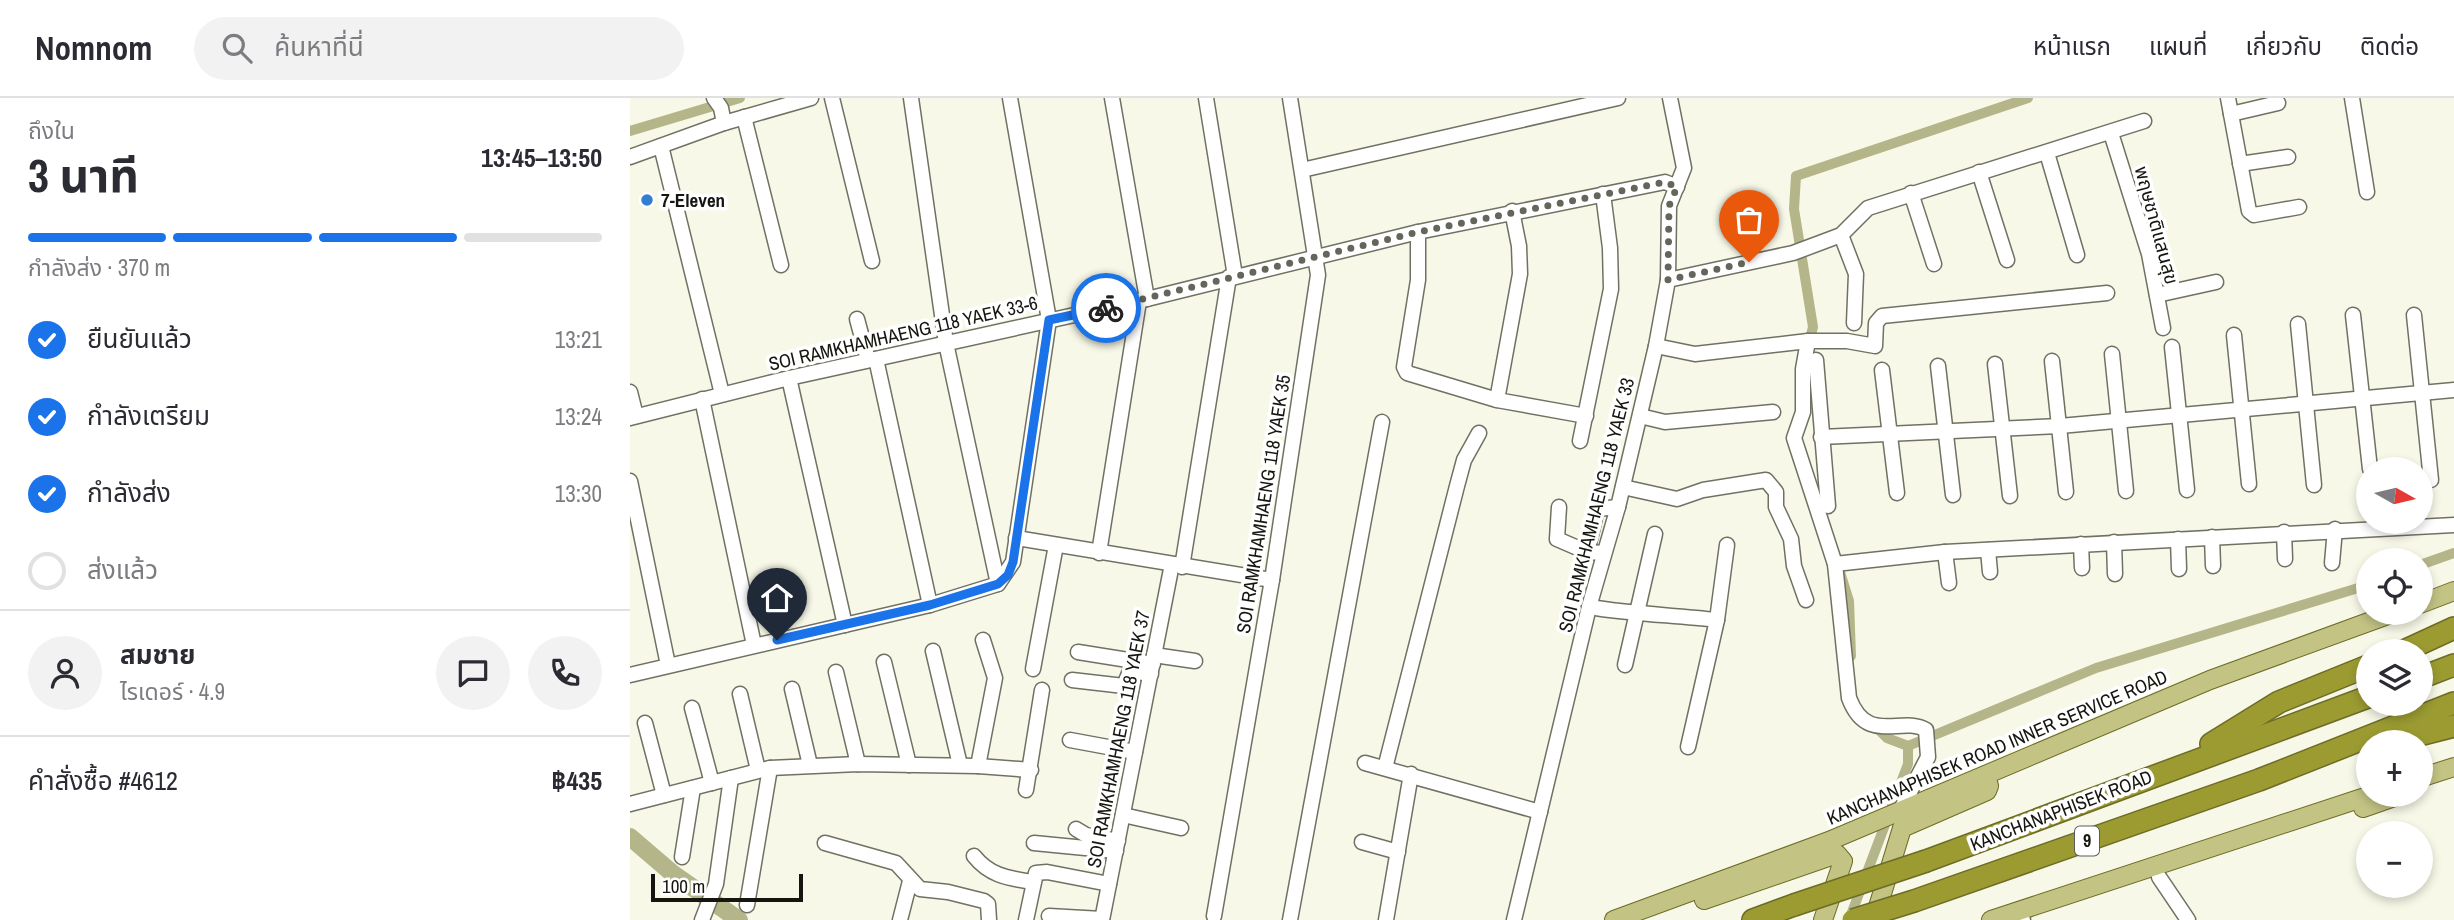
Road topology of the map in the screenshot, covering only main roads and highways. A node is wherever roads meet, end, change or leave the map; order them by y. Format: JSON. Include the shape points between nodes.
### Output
{"nodes":[{"id":1,"x":2454,"y":591,"type":"edge"},
{"id":2,"x":2433,"y":599,"type":"edge"},
{"id":3,"x":2360,"y":625,"type":"edge"},
{"id":4,"x":2454,"y":628,"type":"edge"},
{"id":5,"x":2430,"y":639,"type":"edge"},
{"id":6,"x":2454,"y":665,"type":"edge"},
{"id":7,"x":2356,"y":671,"type":"edge"},
{"id":8,"x":2433,"y":673,"type":"edge"},
{"id":9,"x":2356,"y":701,"type":"edge"},
{"id":10,"x":2454,"y":703,"type":"edge"},
{"id":11,"x":2454,"y":726,"type":"edge"},
{"id":12,"x":2433,"y":731,"type":"edge"},
{"id":13,"x":2356,"y":752,"type":"edge"},
{"id":14,"x":2180,"y":765,"type":"junction"},
{"id":15,"x":2454,"y":766,"type":"edge"},
{"id":16,"x":2433,"y":773,"type":"edge"},
{"id":17,"x":1986,"y":775,"type":"junction"},
{"id":18,"x":2454,"y":777,"type":"edge"},
{"id":19,"x":2259,"y":780,"type":"junction"},
{"id":20,"x":2433,"y":784,"type":"edge"},
{"id":21,"x":2356,"y":800,"type":"edge"},
{"id":22,"x":2365,"y":807,"type":"edge"},
{"id":23,"x":1614,"y":920,"type":"edge"},
{"id":24,"x":1647,"y":920,"type":"edge"},
{"id":25,"x":1753,"y":920,"type":"edge"},
{"id":26,"x":1823,"y":920,"type":"edge"},
{"id":27,"x":1853,"y":920,"type":"edge"},
{"id":28,"x":1874,"y":920,"type":"edge"},
{"id":29,"x":1991,"y":920,"type":"edge"},
{"id":30,"x":2022,"y":920,"type":"edge"}],
"edges":[{"from":1,"to":2,"type":"main road"},
{"from":3,"to":17,"type":"main road","name":"KANCHANAPHISEK ROAD INNER SERVICE ROAD","via":[[2210,680]]},
{"from":4,"to":5,"type":"highway"},
{"from":6,"to":8,"type":"highway"},
{"from":7,"to":14,"type":"highway","via":[[2279,702]]},
{"from":9,"to":14,"type":"highway","name":"KANCHANAPHISEK ROAD","number":"9"},
{"from":10,"to":19,"type":"highway","name":"KANCHANAPHISEK ROAD","number":"9"},
{"from":11,"to":12,"type":"highway"},
{"from":13,"to":19,"type":"highway"},
{"from":14,"to":25,"type":"highway","name":"KANCHANAPHISEK ROAD","number":"9","bridge":true,"via":[[1926,861]]},
{"from":15,"to":16,"type":"main road"},
{"from":17,"to":23,"type":"main road","name":"KANCHANAPHISEK ROAD INNER SERVICE ROAD","via":[[1829,841]]},
{"from":17,"to":28,"type":"main road","via":[[1987,792],[1902,828]]},
{"from":18,"to":20,"type":"main road"},
{"from":19,"to":27,"type":"highway","name":"KANCHANAPHISEK ROAD","number":"9","bridge":true},
{"from":21,"to":29,"type":"main road"},
{"from":22,"to":30,"type":"main road"},
{"from":24,"to":26,"type":"main road","via":[[1836,854],[1843,861]]}]}
